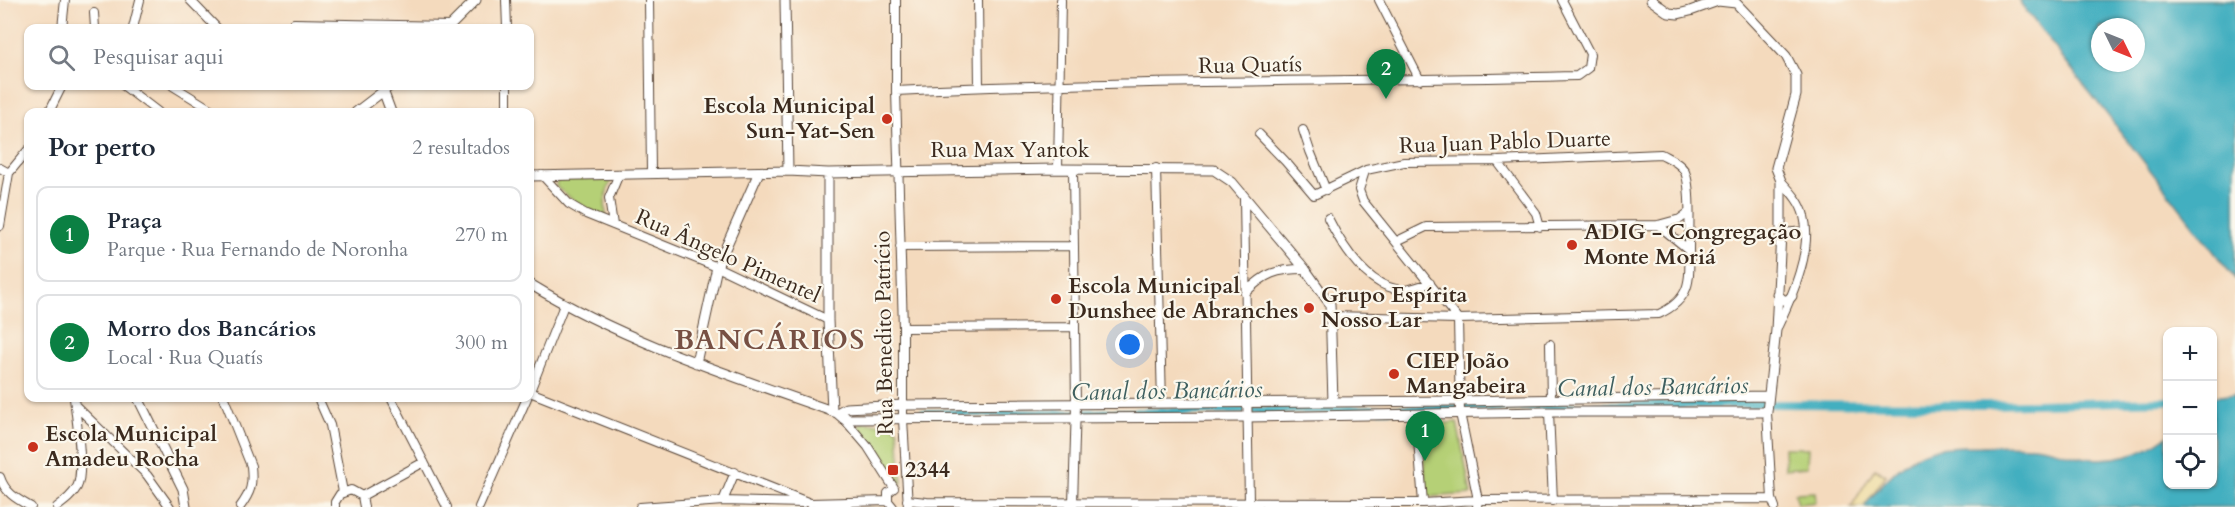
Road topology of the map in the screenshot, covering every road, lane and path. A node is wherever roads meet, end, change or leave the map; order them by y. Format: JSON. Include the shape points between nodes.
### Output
{"nodes":[{"id":1,"x":65,"y":0,"type":"edge"},
{"id":2,"x":140,"y":0,"type":"edge"},
{"id":3,"x":190,"y":0,"type":"edge"},
{"id":4,"x":476,"y":0,"type":"edge"},
{"id":5,"x":506,"y":0,"type":"edge"},
{"id":6,"x":649,"y":0,"type":"edge"},
{"id":7,"x":785,"y":0,"type":"edge"},
{"id":8,"x":896,"y":0,"type":"edge"},
{"id":9,"x":978,"y":0,"type":"edge"},
{"id":10,"x":1061,"y":0,"type":"edge"},
{"id":11,"x":1379,"y":0,"type":"edge"},
{"id":12,"x":1562,"y":0,"type":"edge"},
{"id":13,"x":1651,"y":0,"type":"edge"},
{"id":14,"x":94,"y":13,"type":"dead end"},
{"id":15,"x":294,"y":23,"type":"dead end"},
{"id":16,"x":62,"y":24,"type":"edge"},
{"id":17,"x":95,"y":24,"type":"edge"},
{"id":18,"x":134,"y":24,"type":"edge"},
{"id":19,"x":213,"y":24,"type":"edge"},
{"id":20,"x":333,"y":24,"type":"edge"},
{"id":21,"x":452,"y":24,"type":"edge"},
{"id":22,"x":507,"y":24,"type":"edge"},
{"id":23,"x":1420,"y":81,"type":"junction"},
{"id":24,"x":1058,"y":86,"type":"junction"},
{"id":25,"x":979,"y":87,"type":"junction"},
{"id":26,"x":61,"y":90,"type":"edge"},
{"id":27,"x":129,"y":90,"type":"edge"},
{"id":28,"x":179,"y":90,"type":"edge"},
{"id":29,"x":386,"y":90,"type":"edge"},
{"id":30,"x":387,"y":90,"type":"edge"},
{"id":31,"x":507,"y":90,"type":"edge"},
{"id":32,"x":896,"y":91,"type":"junction"},
{"id":33,"x":54,"y":108,"type":"edge"},
{"id":34,"x":153,"y":108,"type":"edge"},
{"id":35,"x":209,"y":108,"type":"edge"},
{"id":36,"x":365,"y":108,"type":"edge"},
{"id":37,"x":390,"y":108,"type":"edge"},
{"id":38,"x":507,"y":108,"type":"edge"},
{"id":39,"x":1303,"y":129,"type":"dead end"},
{"id":40,"x":1259,"y":135,"type":"dead end"},
{"id":41,"x":24,"y":155,"type":"edge"},
{"id":42,"x":1497,"y":161,"type":"junction"},
{"id":43,"x":0,"y":168,"type":"edge"},
{"id":44,"x":1156,"y":168,"type":"junction"},
{"id":45,"x":1058,"y":169,"type":"junction"},
{"id":46,"x":1073,"y":170,"type":"junction"},
{"id":47,"x":1366,"y":170,"type":"junction"},
{"id":48,"x":788,"y":171,"type":"junction"},
{"id":49,"x":899,"y":171,"type":"junction"},
{"id":50,"x":651,"y":172,"type":"junction"},
{"id":51,"x":759,"y":172,"type":"junction"},
{"id":52,"x":828,"y":172,"type":"junction"},
{"id":53,"x":9,"y":173,"type":"junction"},
{"id":54,"x":619,"y":174,"type":"junction"},
{"id":55,"x":542,"y":175,"type":"junction"},
{"id":56,"x":534,"y":176,"type":"edge"},
{"id":57,"x":1780,"y":181,"type":"junction"},
{"id":58,"x":1326,"y":190,"type":"junction"},
{"id":59,"x":1244,"y":198,"type":"junction"},
{"id":60,"x":1688,"y":213,"type":"junction"},
{"id":61,"x":2,"y":214,"type":"edge"},
{"id":62,"x":1328,"y":218,"type":"dead end"},
{"id":63,"x":613,"y":225,"type":"junction"},
{"id":64,"x":1658,"y":225,"type":"junction"},
{"id":65,"x":0,"y":226,"type":"edge"},
{"id":66,"x":1540,"y":227,"type":"junction"},
{"id":67,"x":1806,"y":231,"type":"junction"},
{"id":68,"x":1781,"y":233,"type":"junction"},
{"id":69,"x":1397,"y":241,"type":"junction"},
{"id":70,"x":1074,"y":246,"type":"junction"},
{"id":71,"x":900,"y":247,"type":"junction"},
{"id":72,"x":1689,"y":250,"type":"junction"},
{"id":73,"x":717,"y":267,"type":"junction"},
{"id":74,"x":1305,"y":269,"type":"junction"},
{"id":75,"x":1430,"y":283,"type":"junction"},
{"id":76,"x":534,"y":286,"type":"edge"},
{"id":77,"x":1245,"y":293,"type":"junction"},
{"id":78,"x":1778,"y":294,"type":"junction"},
{"id":79,"x":1792,"y":296,"type":"junction"},
{"id":80,"x":564,"y":305,"type":"junction"},
{"id":81,"x":1331,"y":316,"type":"junction"},
{"id":82,"x":1458,"y":319,"type":"junction"},
{"id":83,"x":828,"y":320,"type":"junction"},
{"id":84,"x":1074,"y":327,"type":"junction"},
{"id":85,"x":903,"y":328,"type":"junction"},
{"id":86,"x":1776,"y":330,"type":"junction"},
{"id":87,"x":1550,"y":344,"type":"dead end"},
{"id":88,"x":696,"y":363,"type":"junction"},
{"id":89,"x":534,"y":382,"type":"edge"},
{"id":90,"x":534,"y":394,"type":"edge"},
{"id":91,"x":1768,"y":396,"type":"junction"},
{"id":92,"x":1551,"y":400,"type":"junction"},
{"id":93,"x":1460,"y":401,"type":"junction"},
{"id":94,"x":74,"y":402,"type":"edge"},
{"id":95,"x":75,"y":402,"type":"edge"},
{"id":96,"x":140,"y":402,"type":"edge"},
{"id":97,"x":226,"y":402,"type":"edge"},
{"id":98,"x":320,"y":402,"type":"edge"},
{"id":99,"x":393,"y":402,"type":"edge"},
{"id":100,"x":525,"y":402,"type":"edge"},
{"id":101,"x":1333,"y":402,"type":"junction"},
{"id":102,"x":1162,"y":403,"type":"junction"},
{"id":103,"x":1076,"y":404,"type":"junction"},
{"id":104,"x":904,"y":405,"type":"junction"},
{"id":105,"x":1247,"y":409,"type":"junction"},
{"id":106,"x":1767,"y":411,"type":"junction"},
{"id":107,"x":1549,"y":412,"type":"junction"},
{"id":108,"x":840,"y":413,"type":"junction"},
{"id":109,"x":1460,"y":413,"type":"junction"},
{"id":110,"x":1416,"y":414,"type":"junction"},
{"id":111,"x":1076,"y":418,"type":"junction"},
{"id":112,"x":903,"y":419,"type":"junction"},
{"id":113,"x":424,"y":462,"type":"junction"},
{"id":114,"x":735,"y":472,"type":"junction"},
{"id":115,"x":0,"y":477,"type":"edge"},
{"id":116,"x":894,"y":488,"type":"junction"},
{"id":117,"x":343,"y":492,"type":"junction"},
{"id":118,"x":362,"y":496,"type":"junction"},
{"id":119,"x":723,"y":501,"type":"junction"},
{"id":120,"x":1553,"y":501,"type":"junction"},
{"id":121,"x":906,"y":502,"type":"edge"},
{"id":122,"x":1249,"y":502,"type":"junction"},
{"id":123,"x":810,"y":503,"type":"junction"},
{"id":124,"x":1073,"y":503,"type":"junction"},
{"id":125,"x":1423,"y":503,"type":"junction"},
{"id":126,"x":1774,"y":503,"type":"edge"},
{"id":127,"x":891,"y":504,"type":"edge"},
{"id":128,"x":1478,"y":504,"type":"edge"},
{"id":129,"x":1189,"y":505,"type":"edge"},
{"id":130,"x":31,"y":507,"type":"edge"},
{"id":131,"x":57,"y":507,"type":"edge"},
{"id":132,"x":170,"y":507,"type":"edge"},
{"id":133,"x":186,"y":507,"type":"edge"},
{"id":134,"x":240,"y":507,"type":"edge"},
{"id":135,"x":335,"y":507,"type":"edge"},
{"id":136,"x":364,"y":507,"type":"edge"},
{"id":137,"x":447,"y":507,"type":"edge"},
{"id":138,"x":479,"y":507,"type":"edge"},
{"id":139,"x":640,"y":507,"type":"edge"}],
"edges":[{"from":1,"to":16,"type":"street"},
{"from":2,"to":18,"type":"street"},
{"from":3,"to":19,"type":"street"},
{"from":4,"to":21,"type":"street"},
{"from":5,"to":22,"type":"street"},
{"from":6,"to":50,"type":"street"},
{"from":7,"to":48,"type":"street"},
{"from":8,"to":32,"type":"street","name":"Rua Benedito Patrício"},
{"from":9,"to":25,"type":"street"},
{"from":10,"to":24,"type":"street"},
{"from":11,"to":23,"type":"street"},
{"from":12,"to":23,"type":"street","name":"Rua Quatís","via":[[1590,54],[1588,68],[1577,76]]},
{"from":13,"to":57,"type":"street","via":[[1669,13],[1690,12],[1718,1],[1736,3],[1789,61],[1797,85],[1776,168]]},
{"from":14,"to":17,"type":"street"},
{"from":15,"to":20,"type":"street"},
{"from":23,"to":24,"type":"street","name":"Rua Quatís"},
{"from":24,"to":25,"type":"street","name":"Rua Quatís"},
{"from":24,"to":45,"type":"street"},
{"from":25,"to":32,"type":"street","name":"Rua Quatís"},
{"from":26,"to":33,"type":"street"},
{"from":27,"to":34,"type":"street"},
{"from":28,"to":35,"type":"street"},
{"from":29,"to":36,"type":"street"},
{"from":30,"to":37,"type":"street"},
{"from":31,"to":38,"type":"street"},
{"from":32,"to":49,"type":"street","name":"Rua Benedito Patrício"},
{"from":39,"to":58,"type":"street"},
{"from":40,"to":58,"type":"street","name":"Rua Juan Pablo Duarte","via":[[1314,195]]},
{"from":41,"to":53,"type":"street"},
{"from":42,"to":47,"type":"street","name":"Rua Juan Pablo Duarte","via":[[1404,162]]},
{"from":42,"to":60,"type":"street","name":"Rua Juan Pablo Duarte","via":[[1660,154],[1677,162],[1684,171]]},
{"from":42,"to":66,"type":"street","via":[[1536,213]]},
{"from":43,"to":53,"type":"street"},
{"from":44,"to":46,"type":"street","name":"Rua Max Yantok"},
{"from":44,"to":59,"type":"street","name":"Rua Max Yantok","via":[[1214,170],[1228,178]]},
{"from":44,"to":102,"type":"street"},
{"from":45,"to":46,"type":"street","name":"Rua Max Yantok"},
{"from":45,"to":49,"type":"street","name":"Rua Max Yantok"},
{"from":46,"to":70,"type":"street"},
{"from":47,"to":58,"type":"street","name":"Rua Juan Pablo Duarte"},
{"from":47,"to":69,"type":"street","via":[[1359,190],[1363,201]]},
{"from":48,"to":51,"type":"street","name":"Rua Max Yantok"},
{"from":48,"to":52,"type":"street","name":"Rua Max Yantok"},
{"from":49,"to":52,"type":"street","name":"Rua Max Yantok"},
{"from":49,"to":71,"type":"street","name":"Rua Benedito Patrício"},
{"from":50,"to":51,"type":"street","name":"Rua Max Yantok"},
{"from":50,"to":54,"type":"street","name":"Rua Max Yantok"},
{"from":51,"to":73,"type":"street"},
{"from":52,"to":83,"type":"street"},
{"from":53,"to":61,"type":"street"},
{"from":54,"to":55,"type":"street","name":"Rua Max Yantok"},
{"from":54,"to":63,"type":"street","name":"Rua Ângelo Pimentel","via":[[609,198]]},
{"from":55,"to":56,"type":"street","name":"Rua Max Yantok"},
{"from":55,"to":63,"type":"street","name":"Rua Ângelo Pimentel","via":[[569,204]]},
{"from":57,"to":67,"type":"street","via":[[1799,204]]},
{"from":57,"to":68,"type":"street"},
{"from":59,"to":74,"type":"street","name":"Rua Max Yantok"},
{"from":59,"to":77,"type":"street"},
{"from":60,"to":64,"type":"street"},
{"from":60,"to":72,"type":"street","name":"Rua Juan Pablo Duarte"},
{"from":61,"to":65,"type":"street"},
{"from":62,"to":75,"type":"street","via":[[1341,245],[1356,264],[1376,279],[1404,290]]},
{"from":63,"to":73,"type":"street","name":"Rua Ângelo Pimentel"},
{"from":64,"to":66,"type":"street"},
{"from":64,"to":72,"type":"street"},
{"from":66,"to":69,"type":"street","via":[[1426,227]]},
{"from":67,"to":68,"type":"street"},
{"from":67,"to":79,"type":"street"},
{"from":68,"to":78,"type":"street"},
{"from":69,"to":75,"type":"street"},
{"from":70,"to":71,"type":"street"},
{"from":70,"to":84,"type":"street"},
{"from":71,"to":85,"type":"street","name":"Rua Benedito Patrício"},
{"from":72,"to":82,"type":"street","name":"Rua Juan Pablo Duarte","via":[[1690,281],[1683,296],[1659,314]]},
{"from":73,"to":83,"type":"street","name":"Rua Ângelo Pimentel"},
{"from":73,"to":88,"type":"street"},
{"from":74,"to":77,"type":"street","via":[[1272,272]]},
{"from":74,"to":81,"type":"street","name":"Rua Max Yantok","via":[[1325,294]]},
{"from":75,"to":82,"type":"street"},
{"from":76,"to":80,"type":"street"},
{"from":77,"to":105,"type":"street"},
{"from":78,"to":79,"type":"street","via":[[1783,300]]},
{"from":78,"to":86,"type":"street"},
{"from":79,"to":86,"type":"street"},
{"from":80,"to":88,"type":"street"},
{"from":80,"to":89,"type":"street"},
{"from":81,"to":82,"type":"street","name":"Rua Juan Pablo Duarte"},
{"from":81,"to":101,"type":"street","name":"Rua Max Yantok"},
{"from":82,"to":93,"type":"street"},
{"from":83,"to":108,"type":"street"},
{"from":84,"to":85,"type":"street"},
{"from":84,"to":103,"type":"street"},
{"from":85,"to":104,"type":"street","name":"Rua Benedito Patrício"},
{"from":86,"to":91,"type":"street"},
{"from":87,"to":92,"type":"street"},
{"from":88,"to":108,"type":"street"},
{"from":90,"to":114,"type":"street"},
{"from":91,"to":92,"type":"street"},
{"from":91,"to":106,"type":"street"},
{"from":92,"to":93,"type":"street"},
{"from":93,"to":101,"type":"street"},
{"from":93,"to":109,"type":"street"},
{"from":94,"to":131,"type":"street","via":[[81,473],[69,499]]},
{"from":95,"to":132,"type":"street","via":[[147,476]]},
{"from":96,"to":133,"type":"street","via":[[183,489]]},
{"from":97,"to":134,"type":"street","via":[[251,466],[250,493]]},
{"from":98,"to":117,"type":"street","via":[[330,425]]},
{"from":99,"to":113,"type":"street"},
{"from":100,"to":138,"type":"street"},
{"from":101,"to":105,"type":"street"},
{"from":102,"to":103,"type":"street"},
{"from":102,"to":105,"type":"street"},
{"from":103,"to":104,"type":"street"},
{"from":103,"to":111,"type":"street"},
{"from":104,"to":108,"type":"street"},
{"from":104,"to":112,"type":"street","name":"Rua Benedito Patrício"},
{"from":105,"to":110,"type":"street"},
{"from":105,"to":111,"type":"street"},
{"from":105,"to":122,"type":"street"},
{"from":106,"to":107,"type":"street"},
{"from":106,"to":126,"type":"street"},
{"from":107,"to":109,"type":"street"},
{"from":107,"to":120,"type":"street"},
{"from":108,"to":112,"type":"street"},
{"from":108,"to":116,"type":"street"},
{"from":109,"to":110,"type":"street"},
{"from":109,"to":128,"type":"street"},
{"from":110,"to":125,"type":"street"},
{"from":111,"to":112,"type":"street"},
{"from":111,"to":124,"type":"street"},
{"from":112,"to":121,"type":"street","name":"Rua Benedito Patrício"},
{"from":113,"to":118,"type":"street"},
{"from":113,"to":137,"type":"street"},
{"from":114,"to":119,"type":"street"},
{"from":114,"to":123,"type":"street"},
{"from":115,"to":130,"type":"street","via":[[13,497]]},
{"from":116,"to":121,"type":"street","via":[[902,488]]},
{"from":116,"to":127,"type":"street","via":[[888,494]]},
{"from":117,"to":118,"type":"street","via":[[355,491]]},
{"from":117,"to":135,"type":"street"},
{"from":118,"to":136,"type":"street"},
{"from":119,"to":123,"type":"street"},
{"from":119,"to":139,"type":"street"},
{"from":120,"to":126,"type":"street"},
{"from":120,"to":128,"type":"street"},
{"from":121,"to":124,"type":"street"},
{"from":122,"to":125,"type":"street"},
{"from":122,"to":129,"type":"street"},
{"from":123,"to":127,"type":"street"},
{"from":124,"to":129,"type":"street"},
{"from":125,"to":128,"type":"street"}]}
